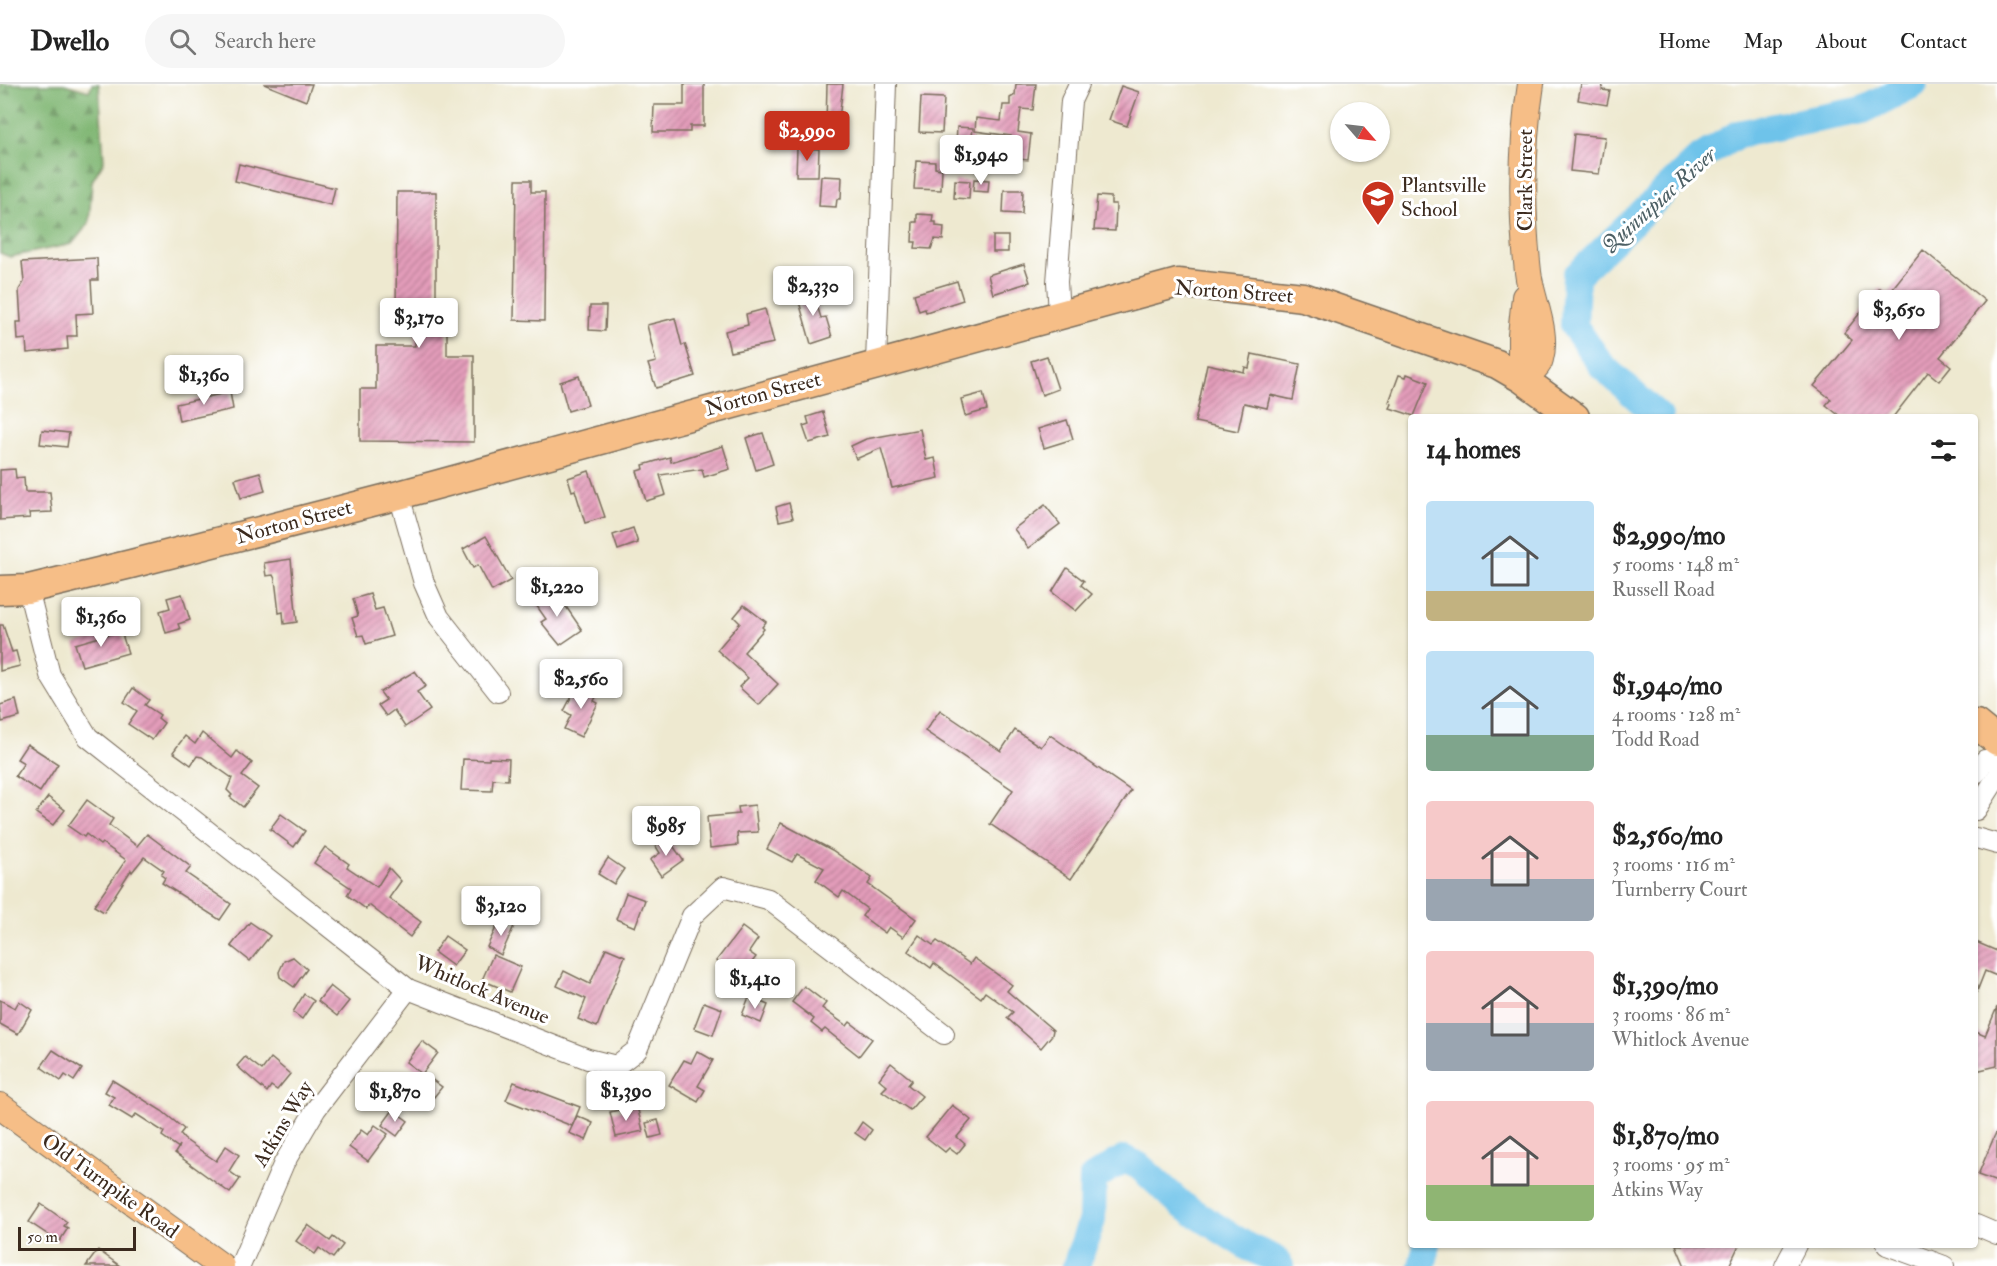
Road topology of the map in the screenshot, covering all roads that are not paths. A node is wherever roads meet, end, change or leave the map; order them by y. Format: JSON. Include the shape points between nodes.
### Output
{"nodes":[{"id":1,"x":886,"y":84,"type":"edge"},
{"id":2,"x":1079,"y":84,"type":"edge"},
{"id":3,"x":1531,"y":84,"type":"edge"},
{"id":4,"x":1059,"y":314,"type":"junction"},
{"id":5,"x":876,"y":363,"type":"junction"},
{"id":6,"x":1521,"y":378,"type":"junction"},
{"id":7,"x":1571,"y":414,"type":"edge"},
{"id":8,"x":399,"y":495,"type":"junction"},
{"id":9,"x":28,"y":589,"type":"junction"},
{"id":10,"x":0,"y":590,"type":"edge"},
{"id":11,"x":0,"y":597,"type":"edge"},
{"id":12,"x":498,"y":692,"type":"dead end"},
{"id":13,"x":1978,"y":726,"type":"edge"},
{"id":14,"x":1997,"y":741,"type":"edge"},
{"id":15,"x":1997,"y":760,"type":"edge"},
{"id":16,"x":1978,"y":770,"type":"edge"},
{"id":17,"x":1997,"y":777,"type":"edge"},
{"id":18,"x":1978,"y":807,"type":"edge"},
{"id":19,"x":1978,"y":839,"type":"edge"},
{"id":20,"x":1997,"y":844,"type":"edge"},
{"id":21,"x":408,"y":989,"type":"junction"},
{"id":22,"x":944,"y":1034,"type":"dead end"},
{"id":23,"x":0,"y":1106,"type":"edge"},
{"id":24,"x":1978,"y":1226,"type":"edge"},
{"id":25,"x":1997,"y":1234,"type":"edge"},
{"id":26,"x":1794,"y":1248,"type":"edge"},
{"id":27,"x":1895,"y":1248,"type":"edge"},
{"id":28,"x":221,"y":1266,"type":"edge"},
{"id":29,"x":240,"y":1266,"type":"edge"},
{"id":30,"x":1785,"y":1266,"type":"edge"},
{"id":31,"x":1944,"y":1266,"type":"edge"}],
"edges":[{"from":1,"to":5,"type":"street"},
{"from":2,"to":4,"type":"street","via":[[1071,101],[1057,282]]},
{"from":3,"to":6,"type":"main road","name":"Clark Street","via":[[1521,196],[1528,276]]},
{"from":4,"to":5,"type":"highway","name":"Norton Street"},
{"from":4,"to":6,"type":"highway","name":"Norton Street","via":[[1178,283],[1303,297],[1497,364]]},
{"from":5,"to":8,"type":"highway","name":"Norton Street"},
{"from":6,"to":7,"type":"highway","name":"Norton Street"},
{"from":8,"to":9,"type":"highway","name":"Norton Street"},
{"from":8,"to":12,"type":"street","via":[[424,583],[439,617]]},
{"from":9,"to":10,"type":"highway"},
{"from":9,"to":11,"type":"main road","name":"Norton Street"},
{"from":9,"to":21,"type":"street","name":"Whitlock Avenue","via":[[50,675],[88,737]]},
{"from":13,"to":14,"type":"highway"},
{"from":15,"to":16,"type":"street","via":[[1985,760]]},
{"from":17,"to":18,"type":"street"},
{"from":19,"to":20,"type":"street"},
{"from":21,"to":22,"type":"street","name":"Whitlock Avenue","via":[[588,1059],[616,1066],[637,1050],[692,916],[723,887],[768,899]]},
{"from":21,"to":29,"type":"street","name":"Atkins Way","via":[[310,1118],[284,1163]]},
{"from":23,"to":28,"type":"main road","name":"Old Turnpike Road"},
{"from":24,"to":25,"type":"street"},
{"from":26,"to":30,"type":"street"},
{"from":27,"to":31,"type":"street"}]}
